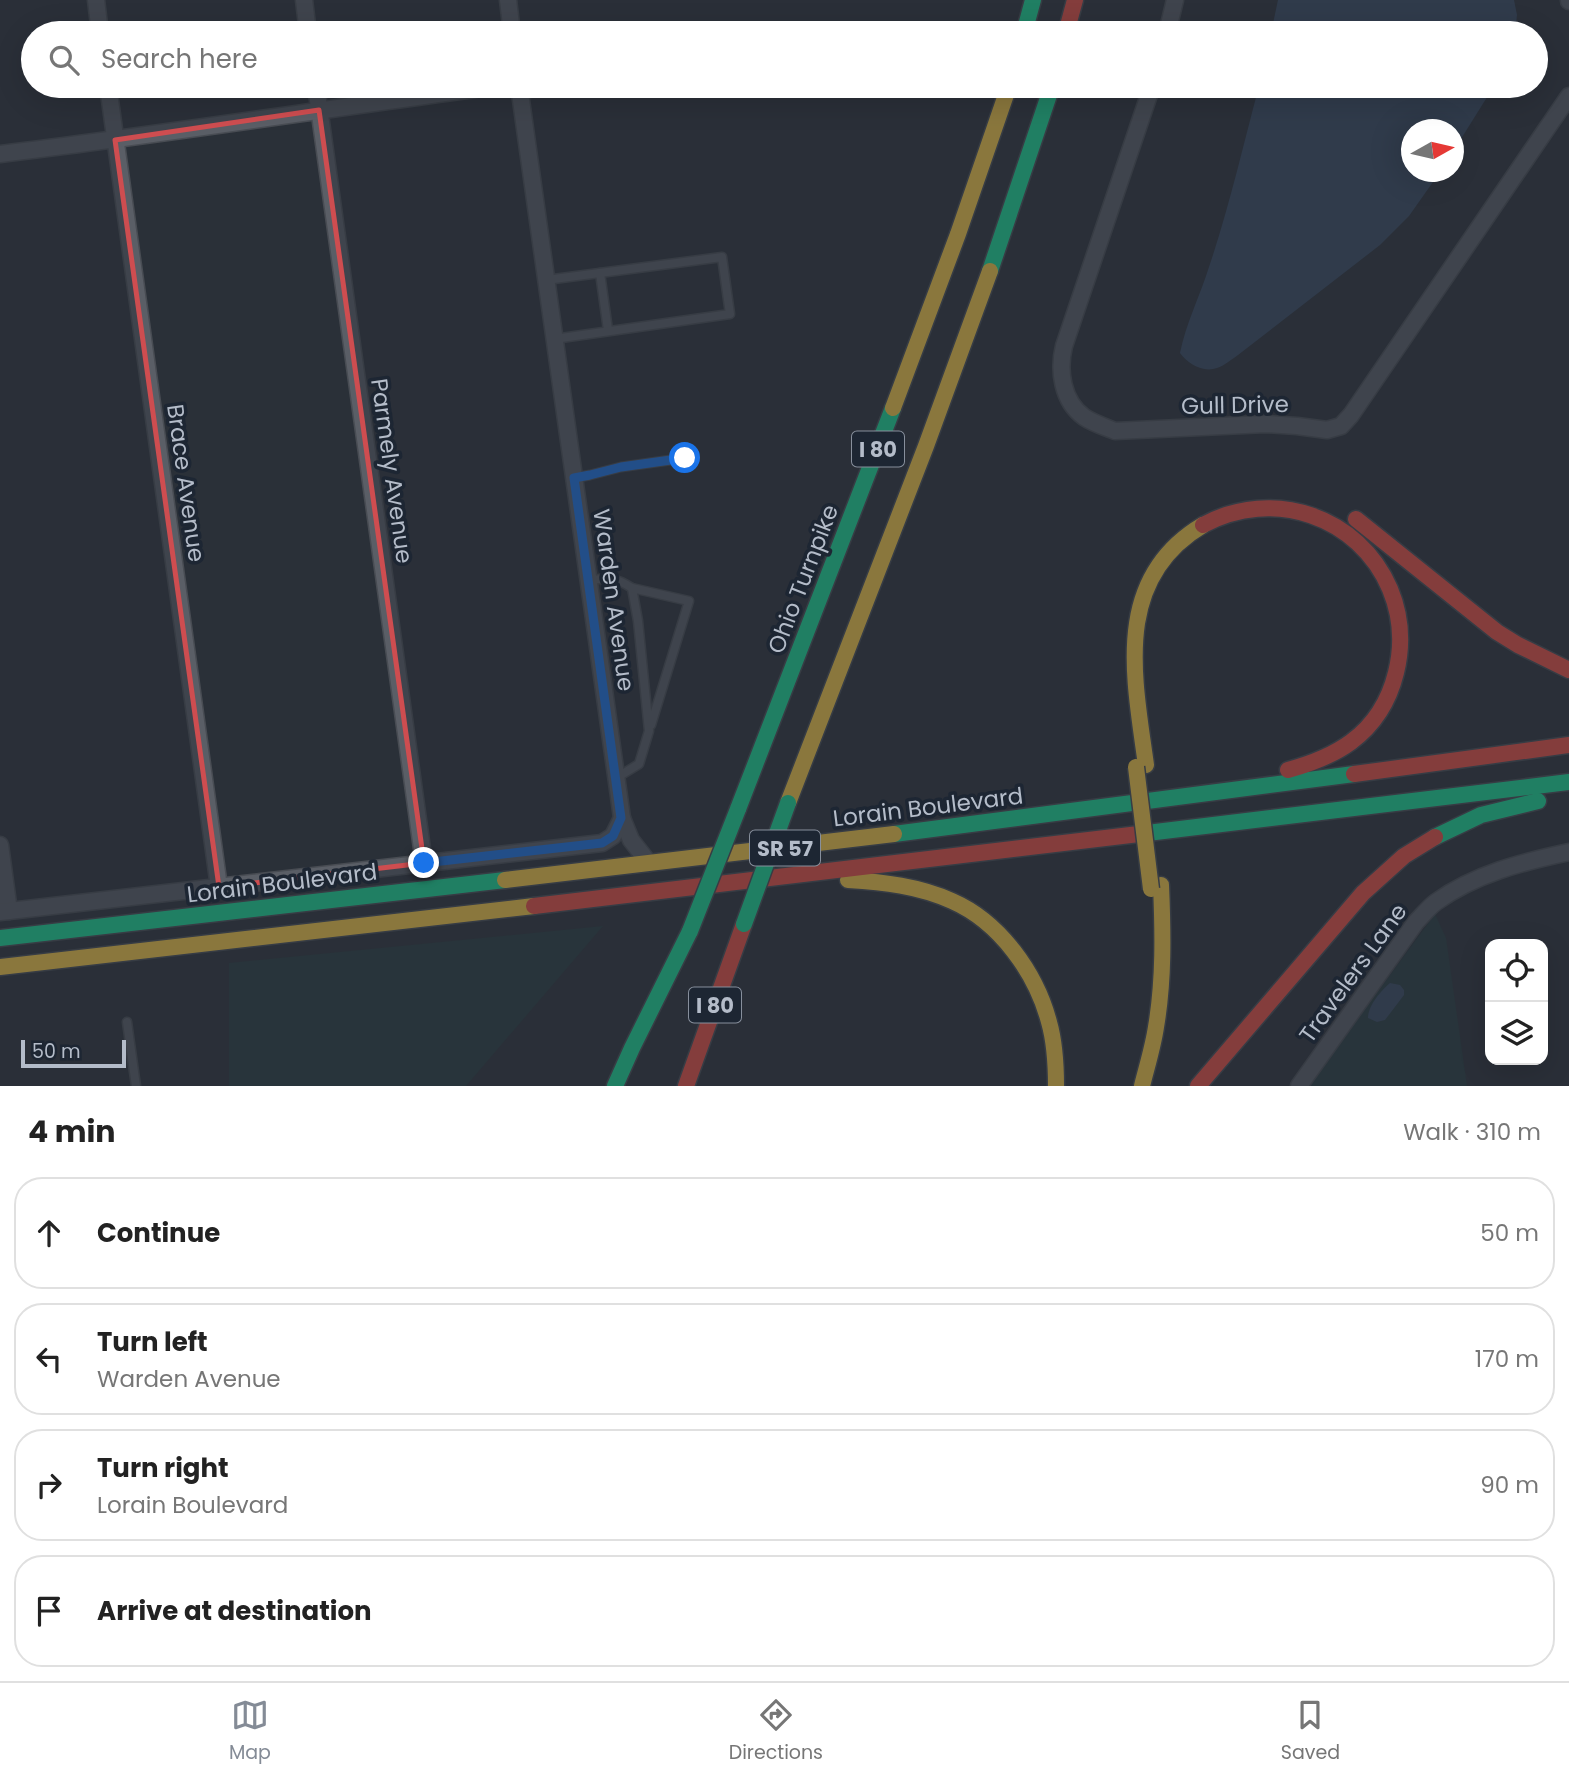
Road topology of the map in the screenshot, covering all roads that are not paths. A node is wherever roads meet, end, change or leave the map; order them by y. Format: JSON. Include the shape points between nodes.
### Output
{"nodes":[{"id":1,"x":96,"y":0,"type":"edge"},
{"id":2,"x":304,"y":0,"type":"edge"},
{"id":3,"x":508,"y":0,"type":"edge"},
{"id":4,"x":1032,"y":0,"type":"edge"},
{"id":5,"x":1075,"y":0,"type":"edge"},
{"id":6,"x":1175,"y":0,"type":"edge"},
{"id":7,"x":99,"y":21,"type":"edge"},
{"id":8,"x":307,"y":21,"type":"edge"},
{"id":9,"x":511,"y":21,"type":"edge"},
{"id":10,"x":1027,"y":21,"type":"edge"},
{"id":11,"x":1069,"y":21,"type":"edge"},
{"id":12,"x":1170,"y":21,"type":"edge"},
{"id":13,"x":1569,"y":96,"type":"edge"},
{"id":14,"x":110,"y":98,"type":"edge"},
{"id":15,"x":318,"y":98,"type":"edge"},
{"id":16,"x":408,"y":98,"type":"edge"},
{"id":17,"x":521,"y":98,"type":"edge"},
{"id":18,"x":1005,"y":98,"type":"edge"},
{"id":19,"x":1048,"y":98,"type":"edge"},
{"id":20,"x":1148,"y":98,"type":"edge"},
{"id":21,"x":319,"y":110,"type":"junction"},
{"id":22,"x":116,"y":140,"type":"junction"},
{"id":23,"x":0,"y":155,"type":"edge"},
{"id":24,"x":600,"y":273,"type":"junction"},
{"id":25,"x":546,"y":280,"type":"junction"},
{"id":26,"x":608,"y":330,"type":"junction"},
{"id":27,"x":554,"y":339,"type":"junction"},
{"id":28,"x":685,"y":458,"type":"dead end"},
{"id":29,"x":574,"y":478,"type":"junction"},
{"id":30,"x":1317,"y":501,"type":"dead end"},
{"id":31,"x":1213,"y":503,"type":"dead end"},
{"id":32,"x":1339,"y":510,"type":"dead end"},
{"id":33,"x":1173,"y":528,"type":"dead end"},
{"id":34,"x":589,"y":581,"type":"junction"},
{"id":35,"x":632,"y":588,"type":"junction"},
{"id":36,"x":1569,"y":670,"type":"edge"},
{"id":37,"x":649,"y":731,"type":"junction"},
{"id":38,"x":1569,"y":745,"type":"edge"},
{"id":39,"x":1141,"y":766,"type":"junction"},
{"id":40,"x":616,"y":778,"type":"junction"},
{"id":41,"x":1569,"y":782,"type":"edge"},
{"id":42,"x":1569,"y":794,"type":"edge"},
{"id":43,"x":1157,"y":801,"type":"junction"},
{"id":44,"x":621,"y":818,"type":"junction"},
{"id":45,"x":0,"y":845,"type":"edge"},
{"id":46,"x":1569,"y":852,"type":"edge"},
{"id":47,"x":424,"y":863,"type":"junction"},
{"id":48,"x":649,"y":863,"type":"junction"},
{"id":49,"x":739,"y":882,"type":"junction"},
{"id":50,"x":219,"y":887,"type":"junction"},
{"id":51,"x":1156,"y":887,"type":"junction"},
{"id":52,"x":5,"y":912,"type":"edge"},
{"id":53,"x":690,"y":931,"type":"junction"},
{"id":54,"x":0,"y":938,"type":"edge"},
{"id":55,"x":0,"y":967,"type":"edge"},
{"id":56,"x":127,"y":1022,"type":"dead end"},
{"id":57,"x":643,"y":1060,"type":"dead end"},
{"id":58,"x":136,"y":1086,"type":"edge"},
{"id":59,"x":615,"y":1086,"type":"edge"},
{"id":60,"x":686,"y":1086,"type":"edge"},
{"id":61,"x":1056,"y":1086,"type":"edge"},
{"id":62,"x":1132,"y":1086,"type":"edge"},
{"id":63,"x":1142,"y":1086,"type":"edge"},
{"id":64,"x":1198,"y":1086,"type":"edge"},
{"id":65,"x":1299,"y":1086,"type":"edge"}],
"edges":[{"from":1,"to":7,"type":"street"},
{"from":2,"to":8,"type":"street"},
{"from":3,"to":9,"type":"street"},
{"from":4,"to":10,"type":"highway"},
{"from":5,"to":11,"type":"highway"},
{"from":6,"to":12,"type":"street"},
{"from":13,"to":20,"type":"street","name":"Gull Drive","via":[[1341,426],[1327,430],[1266,424],[1115,431],[1075,408],[1064,387],[1061,359]]},
{"from":14,"to":22,"type":"street","name":"Brace Avenue"},
{"from":15,"to":21,"type":"street","name":"Parmely Avenue"},
{"from":16,"to":21,"type":"street"},
{"from":17,"to":25,"type":"street","name":"Warden Avenue"},
{"from":18,"to":53,"type":"highway","name":"Ohio Turnpike","number":"I 80","bridge":true,"via":[[866,481]]},
{"from":19,"to":60,"type":"highway","number":"I 80","bridge":true,"via":[[950,382],[788,803]]},
{"from":21,"to":22,"type":"street"},
{"from":21,"to":47,"type":"street","name":"Parmely Avenue"},
{"from":22,"to":23,"type":"street"},
{"from":22,"to":50,"type":"street","name":"Brace Avenue"},
{"from":24,"to":25,"type":"lane"},
{"from":24,"to":26,"type":"lane"},
{"from":24,"to":26,"type":"lane","via":[[722,257],[727,291],[730,314]]},
{"from":25,"to":27,"type":"street","name":"Warden Avenue"},
{"from":26,"to":27,"type":"lane"},
{"from":27,"to":29,"type":"street","name":"Warden Avenue"},
{"from":28,"to":29,"type":"lane"},
{"from":29,"to":34,"type":"street","name":"Warden Avenue"},
{"from":30,"to":31,"type":"highway","via":[[1258,494]]},
{"from":32,"to":36,"type":"highway","via":[[1360,521],[1497,632]]},
{"from":33,"to":39,"type":"highway","via":[[1151,552],[1134,583],[1121,628],[1125,681]]},
{"from":34,"to":35,"type":"lane","via":[[619,579]]},
{"from":34,"to":40,"type":"street","name":"Warden Avenue"},
{"from":35,"to":37,"type":"lane"},
{"from":35,"to":37,"type":"lane","via":[[689,601]]},
{"from":37,"to":40,"type":"lane","via":[[639,764]]},
{"from":38,"to":43,"type":"highway","name":"Lorain Boulevard","number":"SR 57"},
{"from":39,"to":43,"type":"highway","via":[[1136,622],[1150,579],[1172,547],[1217,517],[1270,506],[1312,515],[1342,531],[1368,553],[1391,591],[1401,633],[1396,675],[1368,728],[1314,762]]},
{"from":39,"to":51,"type":"highway"},
{"from":40,"to":44,"type":"street","name":"Warden Avenue"},
{"from":41,"to":49,"type":"highway","number":"SR 57"},
{"from":42,"to":64,"type":"highway","via":[[1481,816],[1404,856],[1363,893]]},
{"from":43,"to":48,"type":"highway","name":"Lorain Boulevard","number":"SR 57"},
{"from":44,"to":47,"type":"street","name":"Lorain Boulevard","via":[[613,836],[602,843]]},
{"from":44,"to":48,"type":"street","name":"Warden Avenue"},
{"from":45,"to":52,"type":"street"},
{"from":46,"to":65,"type":"street","name":"Travelers Lane","via":[[1498,871],[1433,904]]},
{"from":47,"to":50,"type":"street","name":"Lorain Boulevard"},
{"from":48,"to":54,"type":"highway","name":"Lorain Boulevard","number":"SR 57"},
{"from":49,"to":55,"type":"highway","number":"SR 57"},
{"from":49,"to":61,"type":"highway","via":[[872,881],[929,892],[966,908],[1010,948],[1031,979],[1051,1030]]},
{"from":50,"to":52,"type":"street","name":"Lorain Boulevard"},
{"from":51,"to":62,"type":"highway","via":[[1151,996]]},
{"from":51,"to":63,"type":"highway","via":[[1163,929],[1159,1004]]},
{"from":53,"to":57,"type":"highway","name":"Ohio Turnpike","number":"I 80"},
{"from":53,"to":59,"type":"highway"},
{"from":56,"to":58,"type":"lane"}]}
